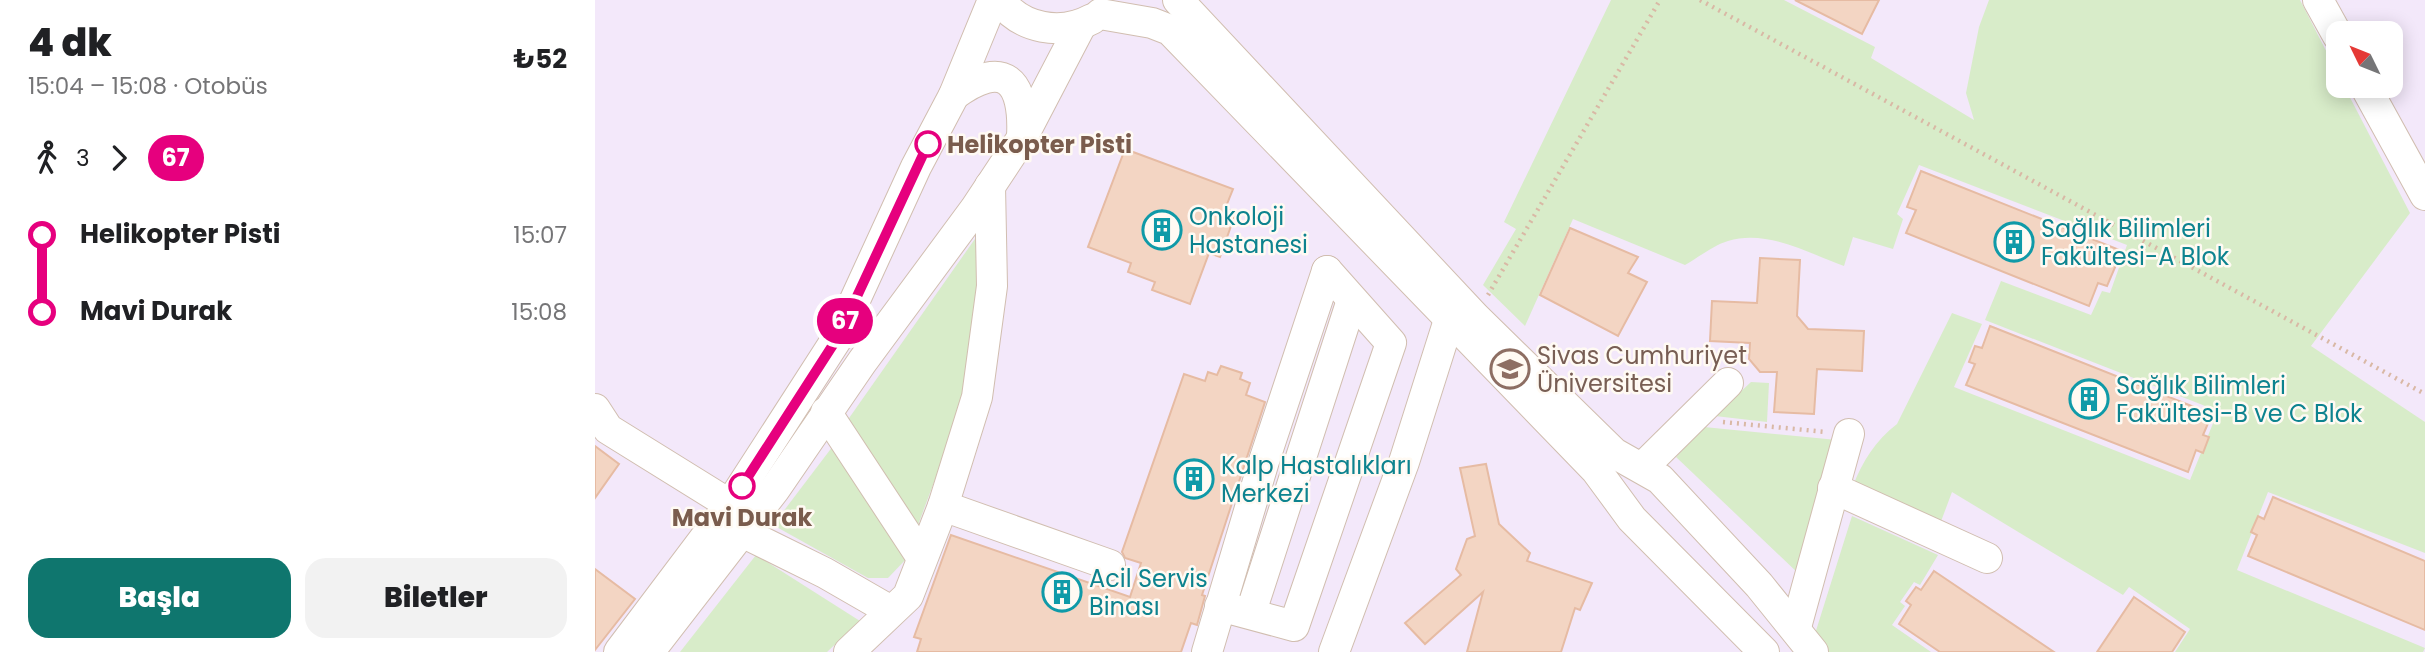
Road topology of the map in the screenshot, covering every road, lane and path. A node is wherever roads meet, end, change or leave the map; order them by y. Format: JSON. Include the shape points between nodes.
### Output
{"nodes":[{"id":1,"x":993,"y":0,"type":"edge"},
{"id":2,"x":1000,"y":0,"type":"edge"},
{"id":3,"x":1178,"y":0,"type":"edge"},
{"id":4,"x":1660,"y":0,"type":"edge"},
{"id":5,"x":1700,"y":0,"type":"edge"},
{"id":6,"x":2318,"y":0,"type":"edge"},
{"id":7,"x":1098,"y":13,"type":"edge"},
{"id":8,"x":2330,"y":21,"type":"edge"},
{"id":9,"x":954,"y":95,"type":"junction"},
{"id":10,"x":2372,"y":98,"type":"edge"},
{"id":11,"x":1022,"y":138,"type":"junction"},
{"id":12,"x":990,"y":186,"type":"junction"},
{"id":13,"x":2425,"y":195,"type":"edge"},
{"id":14,"x":1352,"y":300,"type":"junction"},
{"id":15,"x":1462,"y":318,"type":"junction"},
{"id":16,"x":1728,"y":383,"type":"dead end"},
{"id":17,"x":2425,"y":394,"type":"edge"},
{"id":18,"x":595,"y":409,"type":"edge"},
{"id":19,"x":826,"y":412,"type":"junction"},
{"id":20,"x":1691,"y":419,"type":"junction"},
{"id":21,"x":1849,"y":434,"type":"joint"},
{"id":22,"x":1643,"y":468,"type":"junction"},
{"id":23,"x":1833,"y":488,"type":"junction"},
{"id":24,"x":943,"y":506,"type":"junction"},
{"id":25,"x":741,"y":519,"type":"junction"},
{"id":26,"x":922,"y":558,"type":"junction"},
{"id":27,"x":1987,"y":558,"type":"dead end"},
{"id":28,"x":1110,"y":565,"type":"dead end"},
{"id":29,"x":1220,"y":606,"type":"junction"},
{"id":30,"x":891,"y":611,"type":"junction"},
{"id":31,"x":1251,"y":612,"type":"junction"},
{"id":32,"x":1796,"y":627,"type":"junction"},
{"id":33,"x":619,"y":652,"type":"edge"},
{"id":34,"x":649,"y":652,"type":"edge"},
{"id":35,"x":849,"y":652,"type":"edge"},
{"id":36,"x":1207,"y":652,"type":"edge"},
{"id":37,"x":1334,"y":652,"type":"edge"},
{"id":38,"x":1765,"y":652,"type":"edge"},
{"id":39,"x":1813,"y":652,"type":"edge"}],
"edges":[{"from":1,"to":9,"type":"street"},
{"from":2,"to":7,"type":"street","via":[[1019,18],[1038,27],[1060,29]]},
{"from":3,"to":15,"type":"street"},
{"from":4,"to":15,"type":"path"},
{"from":5,"to":17,"type":"path"},
{"from":6,"to":8,"type":"street"},
{"from":7,"to":11,"type":"street"},
{"from":7,"to":15,"type":"street","via":[[1170,30]]},
{"from":9,"to":11,"type":"street","via":[[988,75],[1004,79],[1024,107]]},
{"from":9,"to":25,"type":"street","via":[[838,337]]},
{"from":10,"to":13,"type":"street"},
{"from":11,"to":12,"type":"street"},
{"from":12,"to":19,"type":"street"},
{"from":12,"to":24,"type":"street","via":[[992,286],[977,397]]},
{"from":14,"to":29,"type":"street","via":[[1327,271]]},
{"from":14,"to":31,"type":"street"},
{"from":14,"to":31,"type":"street","via":[[1391,343],[1294,626]]},
{"from":15,"to":22,"type":"street","via":[[1614,453]]},
{"from":15,"to":37,"type":"street"},
{"from":15,"to":38,"type":"street","via":[[1596,470],[1632,519]]},
{"from":16,"to":20,"type":"street"},
{"from":18,"to":25,"type":"street","via":[[608,429]]},
{"from":19,"to":25,"type":"street"},
{"from":19,"to":26,"type":"street"},
{"from":20,"to":21,"type":"path"},
{"from":20,"to":22,"type":"street"},
{"from":21,"to":23,"type":"street"},
{"from":22,"to":32,"type":"street","via":[[1660,479]]},
{"from":23,"to":27,"type":"street"},
{"from":23,"to":32,"type":"street"},
{"from":24,"to":26,"type":"street"},
{"from":24,"to":28,"type":"street"},
{"from":25,"to":30,"type":"street"},
{"from":25,"to":33,"type":"street"},
{"from":25,"to":34,"type":"street"},
{"from":26,"to":30,"type":"street","via":[[908,596]]},
{"from":29,"to":31,"type":"street"},
{"from":29,"to":36,"type":"street"},
{"from":30,"to":35,"type":"street"},
{"from":32,"to":39,"type":"street"}]}
